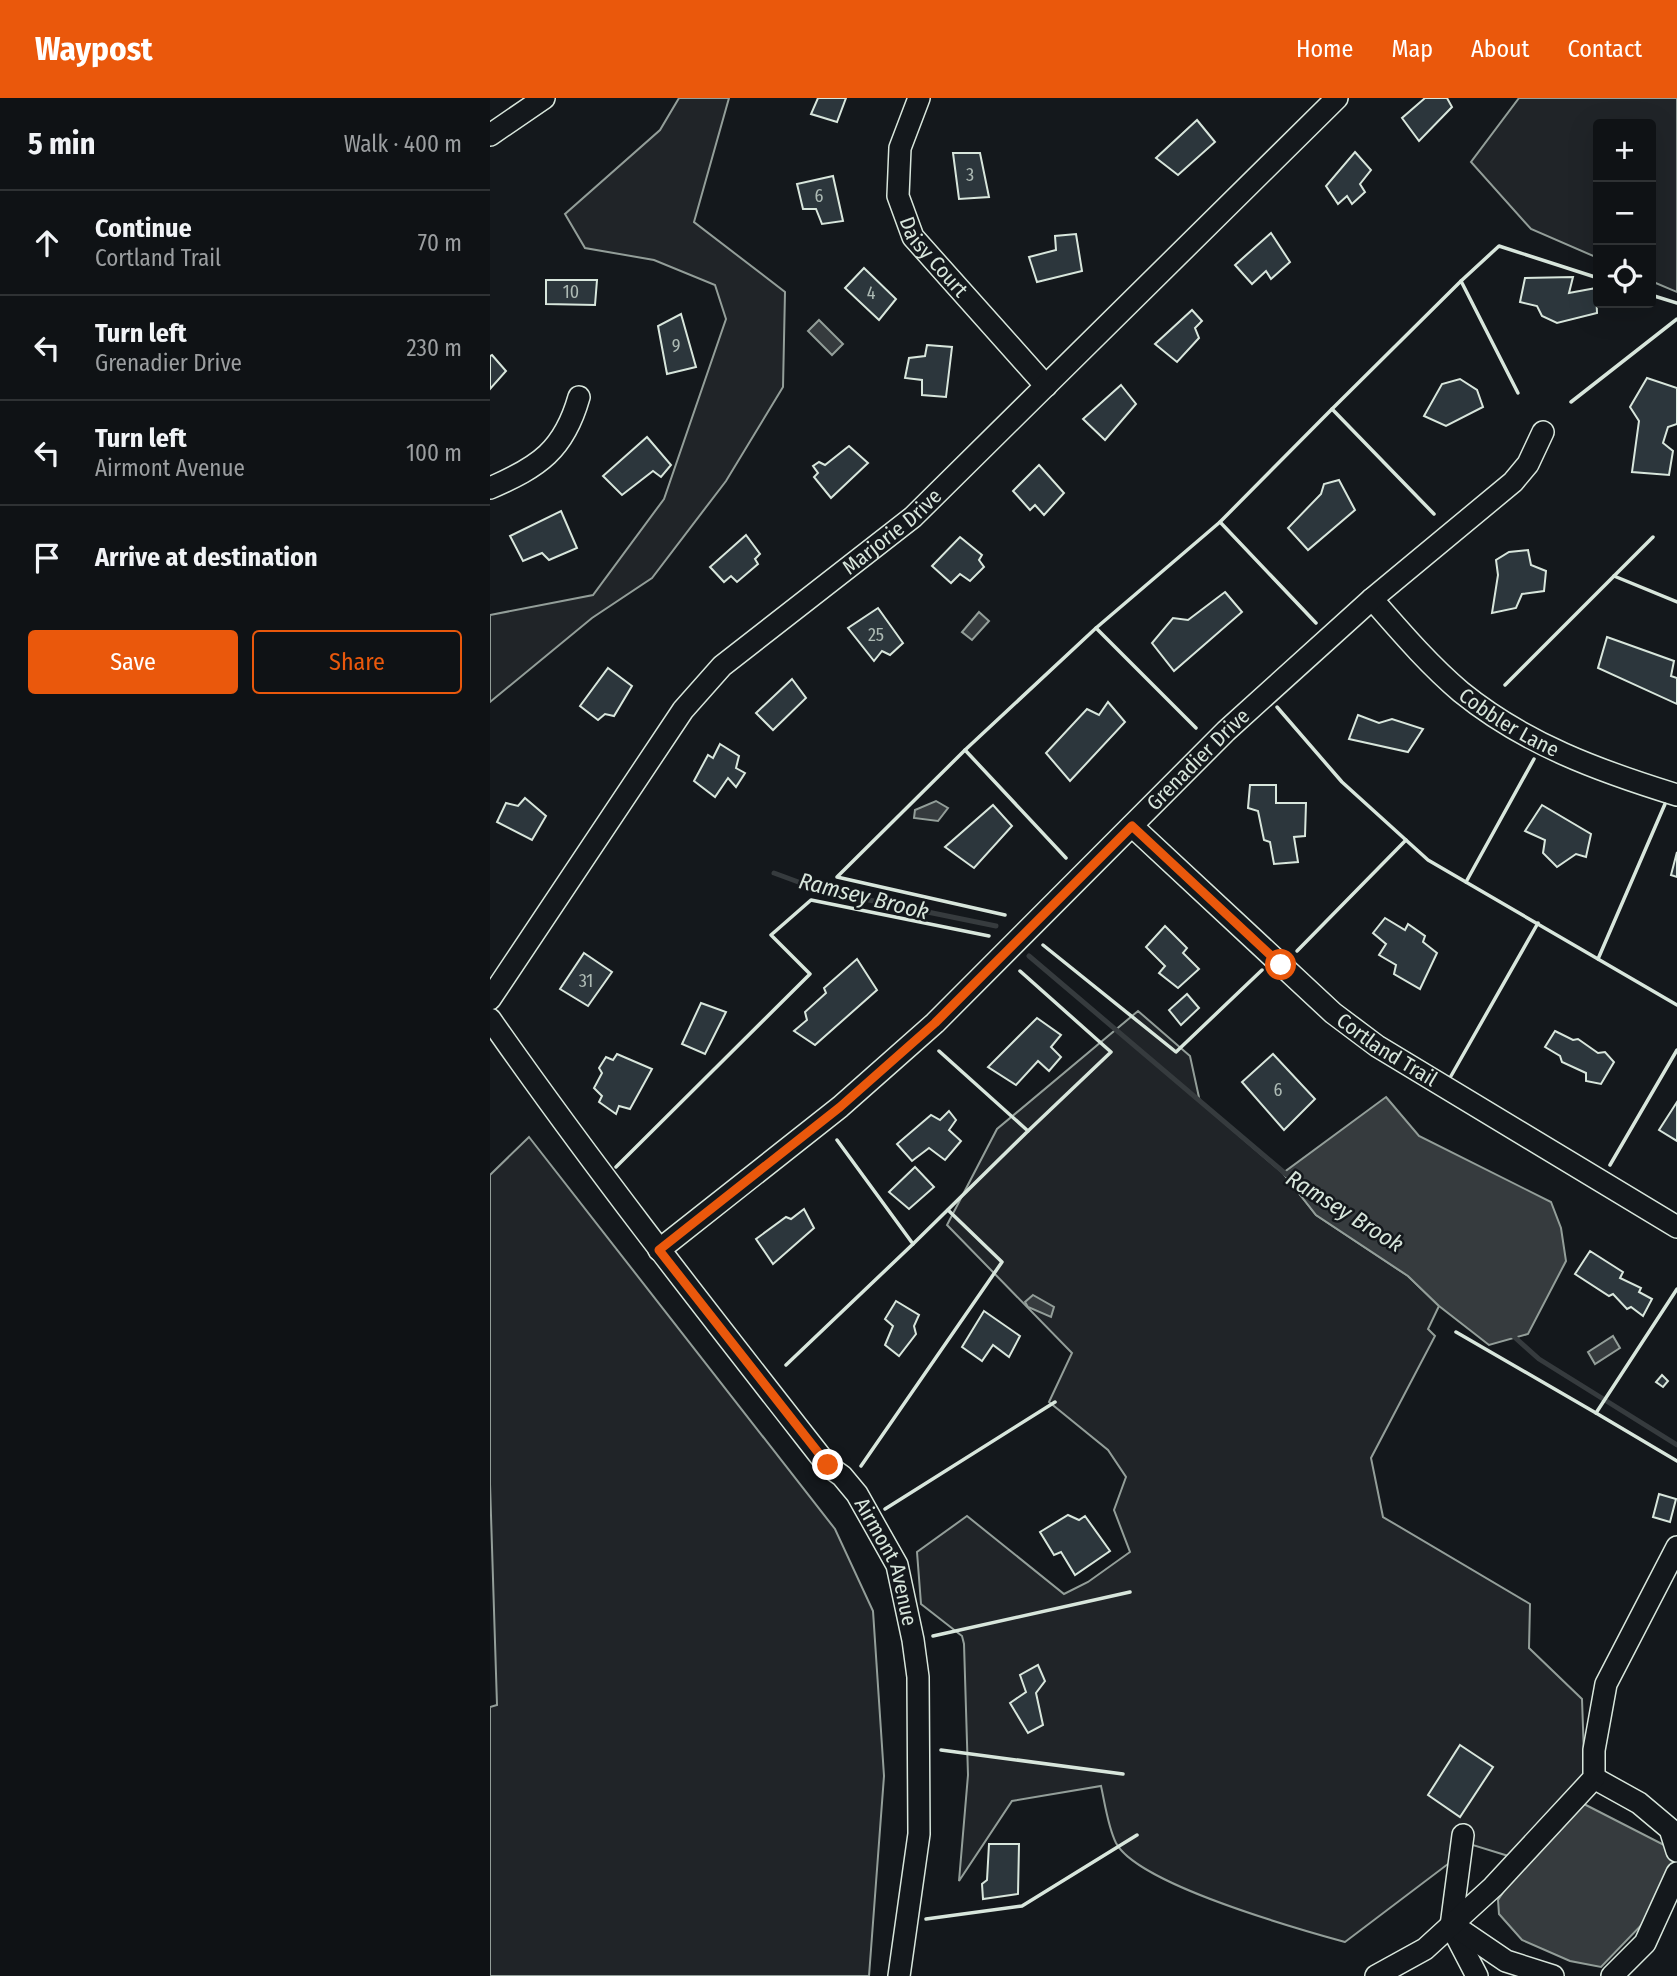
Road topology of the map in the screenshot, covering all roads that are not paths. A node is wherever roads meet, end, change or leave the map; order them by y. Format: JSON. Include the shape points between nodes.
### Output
{"nodes":[{"id":1,"x":544,"y":98,"type":"edge"},
{"id":2,"x":919,"y":98,"type":"edge"},
{"id":3,"x":1337,"y":98,"type":"edge"},
{"id":4,"x":490,"y":135,"type":"edge"},
{"id":5,"x":1046,"y":386,"type":"junction"},
{"id":6,"x":579,"y":397,"type":"dead end"},
{"id":7,"x":1543,"y":432,"type":"dead end"},
{"id":8,"x":490,"y":488,"type":"edge"},
{"id":9,"x":1372,"y":599,"type":"junction"},
{"id":10,"x":1677,"y":795,"type":"edge"},
{"id":11,"x":1132,"y":826,"type":"junction"},
{"id":12,"x":490,"y":999,"type":"edge"},
{"id":13,"x":490,"y":1019,"type":"edge"},
{"id":14,"x":1677,"y":1227,"type":"edge"},
{"id":15,"x":659,"y":1250,"type":"junction"},
{"id":16,"x":1677,"y":1547,"type":"edge"},
{"id":17,"x":1677,"y":1587,"type":"edge"},
{"id":18,"x":1653,"y":1596,"type":"junction"},
{"id":19,"x":1594,"y":1778,"type":"junction"},
{"id":20,"x":1463,"y":1835,"type":"dead end"},
{"id":21,"x":1677,"y":1851,"type":"edge"},
{"id":22,"x":1677,"y":1873,"type":"edge"},
{"id":23,"x":1451,"y":1925,"type":"junction"},
{"id":24,"x":899,"y":1976,"type":"edge"},
{"id":25,"x":1376,"y":1976,"type":"edge"},
{"id":26,"x":1477,"y":1976,"type":"edge"},
{"id":27,"x":1553,"y":1976,"type":"edge"},
{"id":28,"x":1612,"y":1976,"type":"edge"}],
"edges":[{"from":1,"to":4,"type":"street"},
{"from":2,"to":5,"type":"street","name":"Daisy Court","via":[[900,148],[898,196],[913,237]]},
{"from":3,"to":5,"type":"street","name":"Marjorie Drive"},
{"from":5,"to":12,"type":"street","name":"Marjorie Drive","via":[[913,517],[722,666],[682,710]]},
{"from":6,"to":8,"type":"street","via":[[572,421],[553,451],[526,472]]},
{"from":7,"to":9,"type":"street","name":"Grenadier Drive","via":[[1528,464],[1513,482]]},
{"from":9,"to":10,"type":"street","name":"Cobbler Lane","via":[[1424,658],[1499,720],[1577,762]]},
{"from":9,"to":11,"type":"street","name":"Grenadier Drive","via":[[1226,731]]},
{"from":11,"to":14,"type":"street","name":"Cortland Trail","via":[[1333,1013],[1377,1046]]},
{"from":11,"to":15,"type":"street","name":"Grenadier Drive","via":[[935,1023],[840,1107]]},
{"from":13,"to":15,"type":"street","name":"Airmont Avenue"},
{"from":15,"to":24,"type":"street","name":"Airmont Avenue","via":[[828,1465],[857,1494],[897,1565],[918,1677],[919,1793],[913,1885]]},
{"from":16,"to":18,"type":"street"},
{"from":17,"to":18,"type":"street"},
{"from":18,"to":19,"type":"street","via":[[1606,1684],[1594,1750]]},
{"from":19,"to":21,"type":"street","via":[[1639,1803],[1670,1829]]},
{"from":19,"to":23,"type":"street","via":[[1493,1887]]},
{"from":20,"to":23,"type":"street"},
{"from":22,"to":28,"type":"street","via":[[1646,1943]]},
{"from":23,"to":25,"type":"street","via":[[1425,1949]]},
{"from":23,"to":26,"type":"street"},
{"from":23,"to":27,"type":"street","via":[[1506,1961]]}]}
